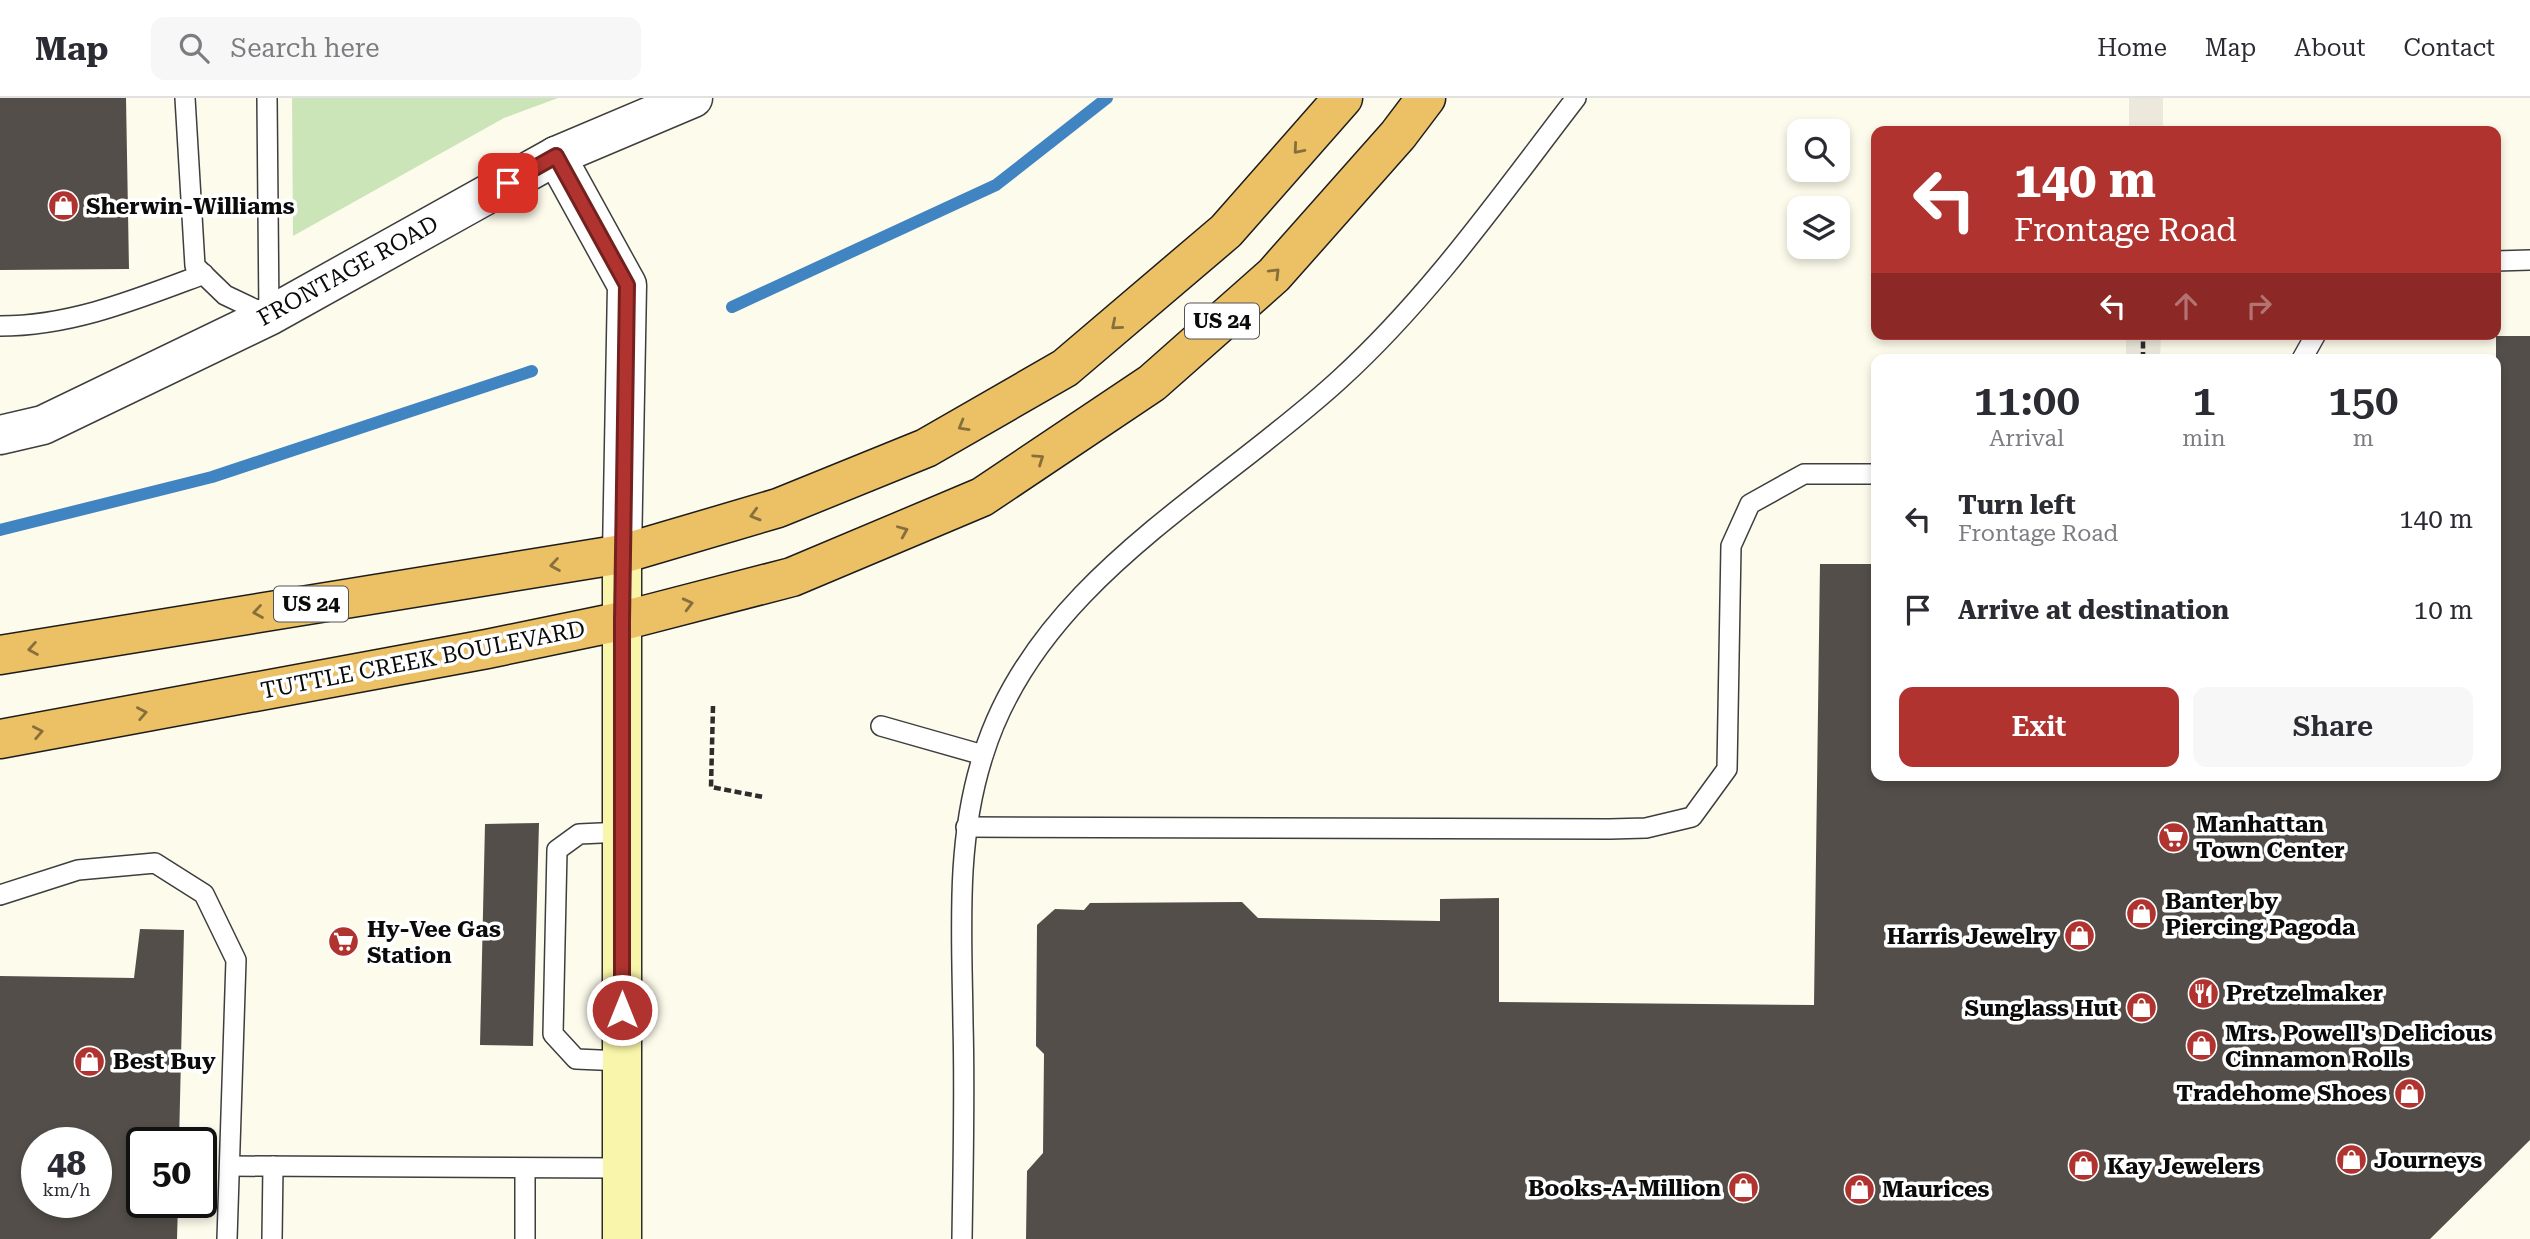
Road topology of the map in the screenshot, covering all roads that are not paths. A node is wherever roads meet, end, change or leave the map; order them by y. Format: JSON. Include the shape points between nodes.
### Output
{"nodes":[{"id":1,"x":185,"y":98,"type":"edge"},
{"id":2,"x":267,"y":98,"type":"edge"},
{"id":3,"x":693,"y":98,"type":"edge"},
{"id":4,"x":1343,"y":98,"type":"edge"},
{"id":5,"x":1426,"y":98,"type":"edge"},
{"id":6,"x":1576,"y":98,"type":"edge"},
{"id":7,"x":556,"y":156,"type":"junction"},
{"id":8,"x":2530,"y":260,"type":"edge"},
{"id":9,"x":2501,"y":261,"type":"edge"},
{"id":10,"x":204,"y":274,"type":"junction"},
{"id":11,"x":269,"y":316,"type":"junction"},
{"id":12,"x":0,"y":326,"type":"edge"},
{"id":13,"x":0,"y":435,"type":"edge"},
{"id":14,"x":1871,"y":474,"type":"edge"},
{"id":15,"x":622,"y":554,"type":"junction"},
{"id":16,"x":622,"y":621,"type":"junction"},
{"id":17,"x":0,"y":655,"type":"edge"},
{"id":18,"x":881,"y":726,"type":"dead end"},
{"id":19,"x":0,"y":739,"type":"edge"},
{"id":20,"x":983,"y":755,"type":"junction"},
{"id":21,"x":966,"y":827,"type":"junction"},
{"id":22,"x":622,"y":832,"type":"junction"},
{"id":23,"x":0,"y":895,"type":"edge"},
{"id":24,"x":622,"y":1061,"type":"junction"},
{"id":25,"x":230,"y":1166,"type":"junction"},
{"id":26,"x":273,"y":1166,"type":"junction"},
{"id":27,"x":525,"y":1168,"type":"junction"},
{"id":28,"x":622,"y":1168,"type":"junction"},
{"id":29,"x":227,"y":1239,"type":"edge"},
{"id":30,"x":272,"y":1239,"type":"edge"},
{"id":31,"x":524,"y":1239,"type":"edge"},
{"id":32,"x":621,"y":1239,"type":"edge"},
{"id":33,"x":962,"y":1239,"type":"edge"}],
"edges":[{"from":1,"to":10,"type":"lane","via":[[195,266]]},
{"from":2,"to":11,"type":"lane"},
{"from":3,"to":7,"type":"street","name":"FRONTAGE ROAD"},
{"from":4,"to":15,"type":"highway","number":"US 24","one_way":true,"via":[[1226,231],[1065,368],[926,448],[778,508]]},
{"from":16,"to":5,"type":"highway","name":"TUTTLE CREEK BOULEVARD","number":"US 24","one_way":true,"via":[[792,577],[982,497],[1152,383],[1274,275]]},
{"from":6,"to":20,"type":"lane","via":[[1395,324],[1256,452],[1106,571],[1053,627],[1011,687]]},
{"from":7,"to":11,"type":"street","name":"FRONTAGE ROAD"},
{"from":7,"to":15,"type":"street","via":[[627,285]]},
{"from":8,"to":9,"type":"lane"},
{"from":10,"to":11,"type":"lane","via":[[225,295]]},
{"from":10,"to":12,"type":"lane","via":[[101,313],[28,326]]},
{"from":11,"to":13,"type":"street","name":"FRONTAGE ROAD","via":[[43,425]]},
{"from":14,"to":21,"type":"lane","via":[[1804,474],[1750,504],[1731,546],[1727,769],[1692,817],[1646,828],[1610,829]]},
{"from":15,"to":16,"type":"main road"},
{"from":15,"to":17,"type":"highway","number":"US 24","one_way":true},
{"from":19,"to":16,"type":"highway","name":"TUTTLE CREEK BOULEVARD","number":"US 24","one_way":true},
{"from":16,"to":22,"type":"main road"},
{"from":18,"to":20,"type":"lane"},
{"from":20,"to":21,"type":"lane"},
{"from":21,"to":33,"type":"lane","via":[[961,888]]},
{"from":22,"to":24,"type":"main road"},
{"from":22,"to":24,"type":"lane","via":[[579,834],[557,850],[553,1034],[576,1059]]},
{"from":23,"to":25,"type":"lane","via":[[78,870],[155,863],[204,894],[236,960]]},
{"from":24,"to":28,"type":"main road"},
{"from":25,"to":26,"type":"lane"},
{"from":25,"to":29,"type":"lane"},
{"from":26,"to":27,"type":"lane"},
{"from":26,"to":30,"type":"lane"},
{"from":27,"to":28,"type":"lane"},
{"from":27,"to":31,"type":"lane"},
{"from":28,"to":32,"type":"main road"}]}
